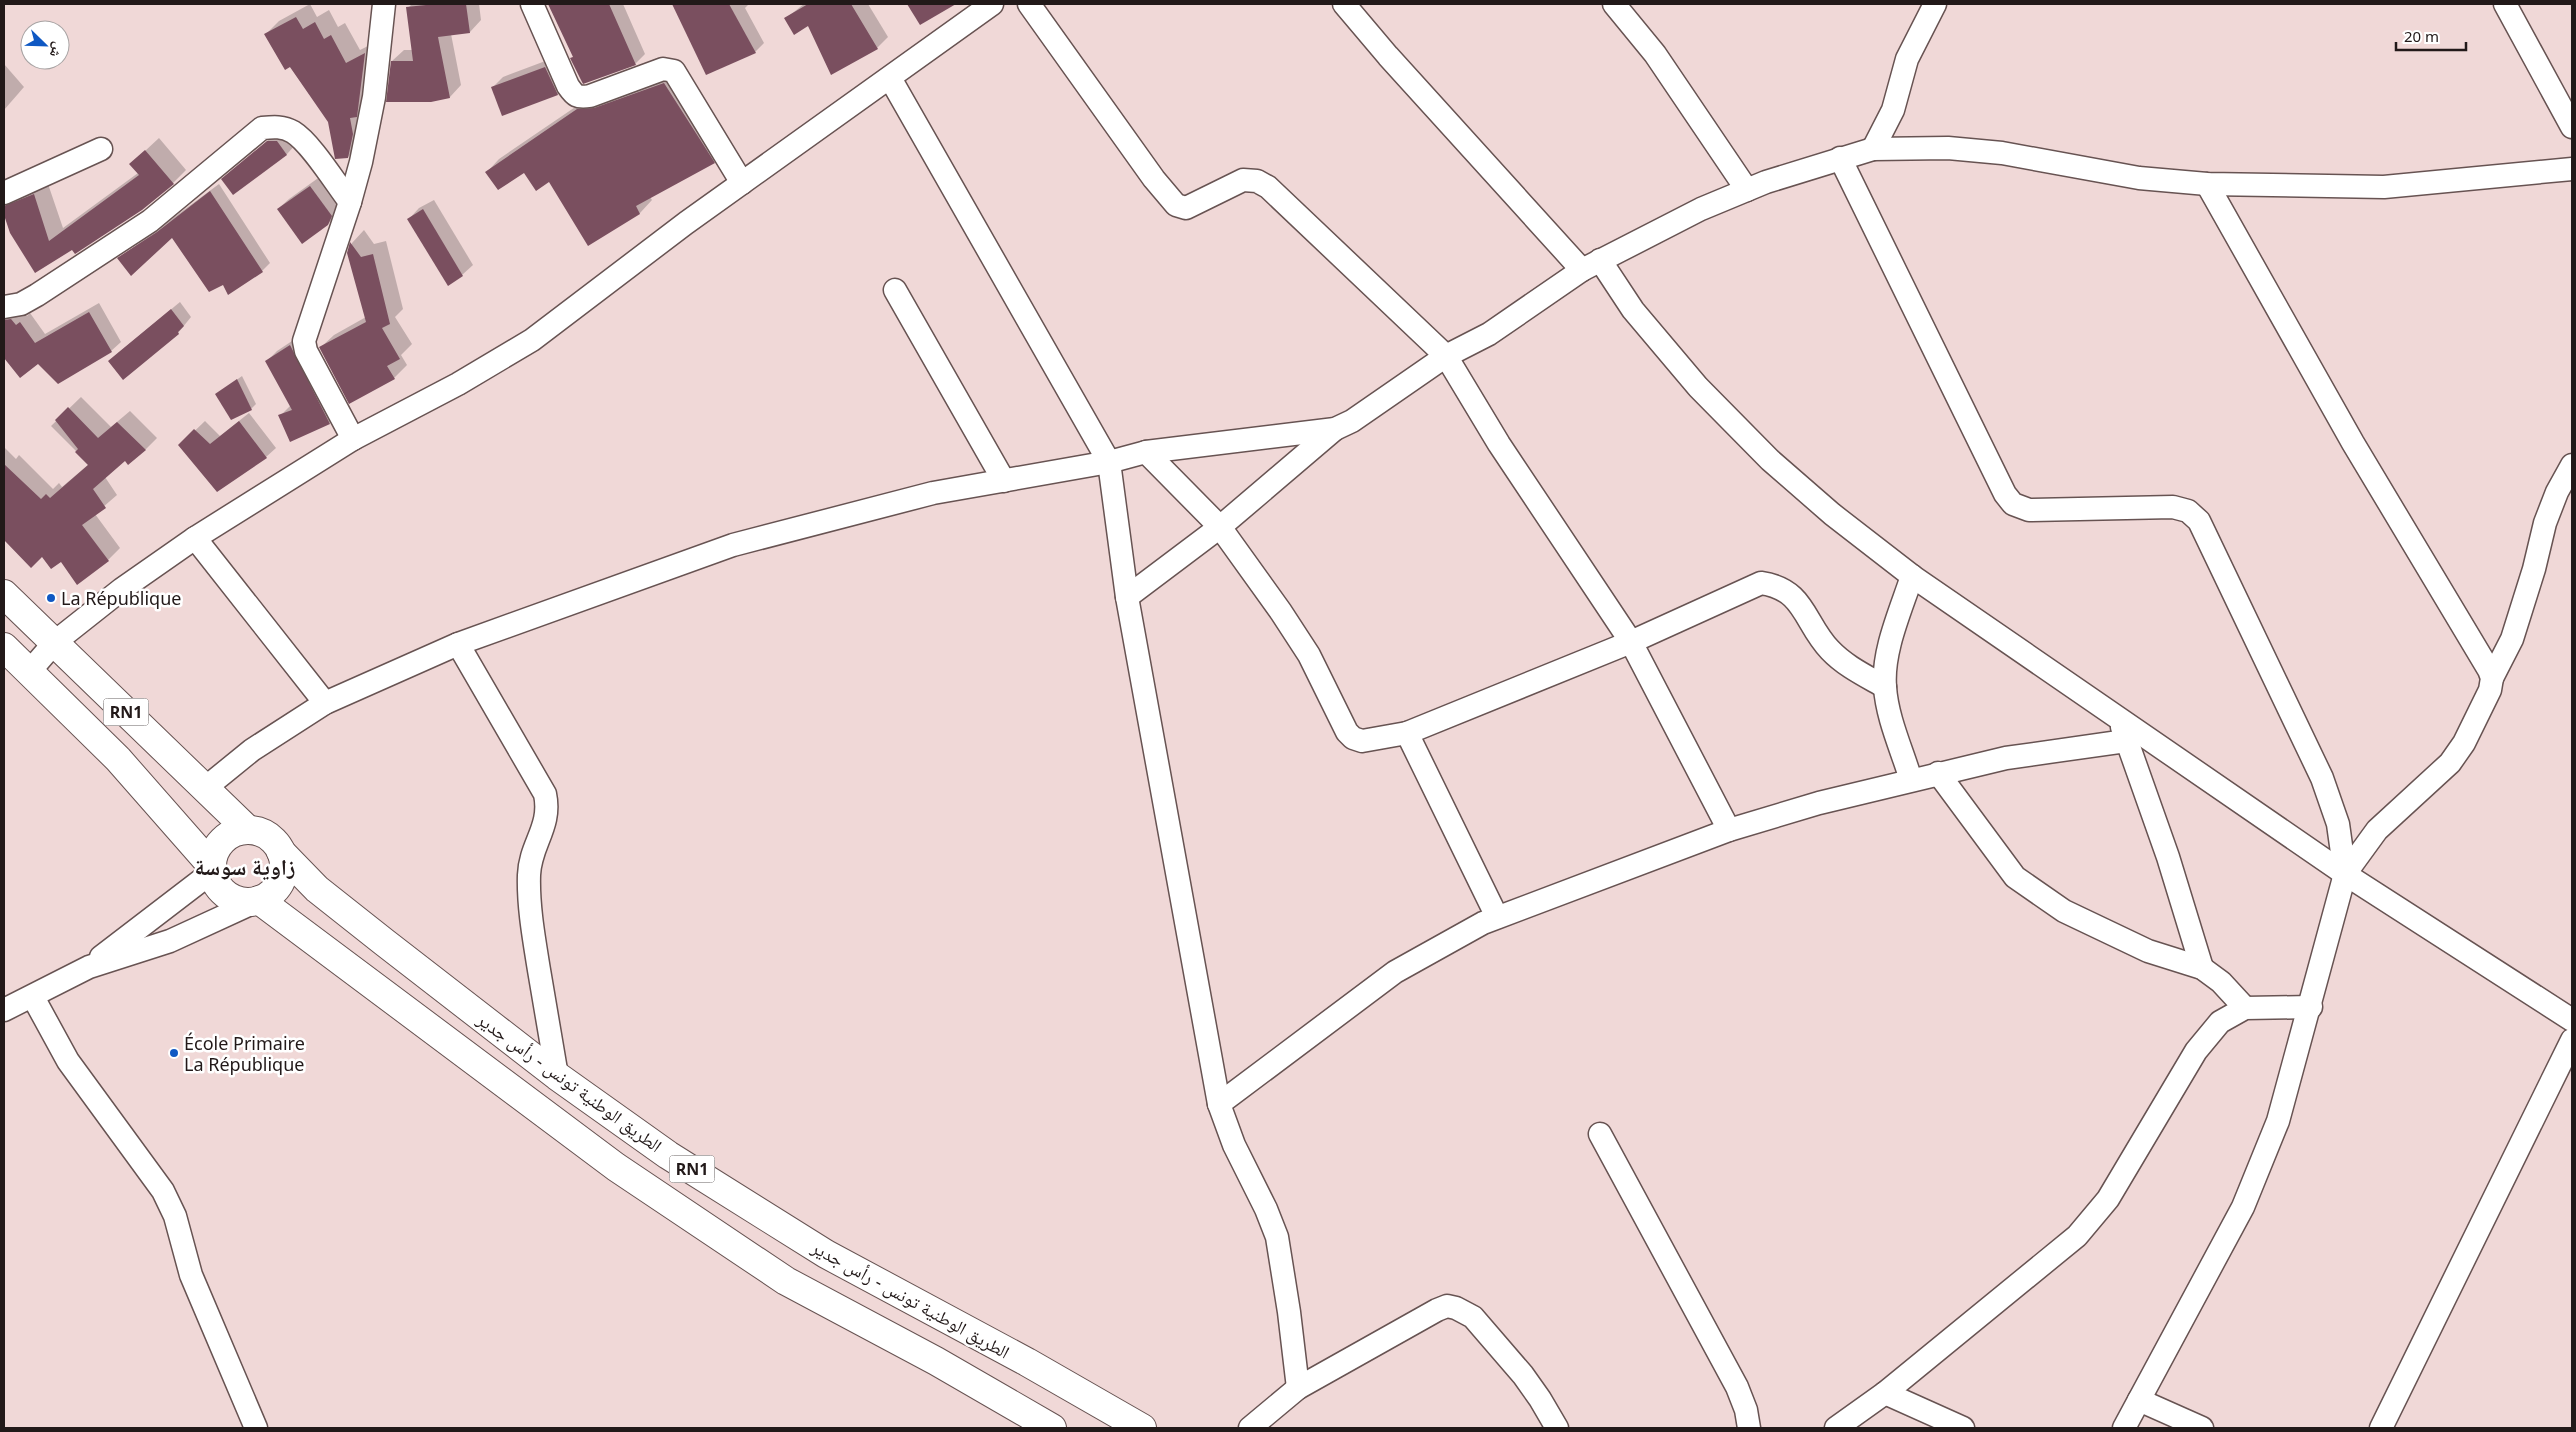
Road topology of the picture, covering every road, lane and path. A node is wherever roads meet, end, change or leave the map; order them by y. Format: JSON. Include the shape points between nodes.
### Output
{"nodes":[{"id":1,"x":384,"y":4,"type":"edge"},
{"id":2,"x":532,"y":4,"type":"edge"},
{"id":3,"x":992,"y":4,"type":"edge"},
{"id":4,"x":1029,"y":4,"type":"edge"},
{"id":5,"x":1344,"y":4,"type":"edge"},
{"id":6,"x":1614,"y":4,"type":"edge"},
{"id":7,"x":1934,"y":4,"type":"edge"},
{"id":8,"x":2505,"y":4,"type":"edge"},
{"id":9,"x":890,"y":78,"type":"junction"},
{"id":10,"x":2572,"y":128,"type":"edge"},
{"id":11,"x":101,"y":149,"type":"dead end"},
{"id":12,"x":1873,"y":149,"type":"junction"},
{"id":13,"x":1840,"y":158,"type":"junction"},
{"id":14,"x":2572,"y":169,"type":"edge"},
{"id":15,"x":742,"y":183,"type":"junction"},
{"id":16,"x":2207,"y":184,"type":"junction"},
{"id":17,"x":1747,"y":190,"type":"junction"},
{"id":18,"x":4,"y":193,"type":"edge"},
{"id":19,"x":350,"y":202,"type":"junction"},
{"id":20,"x":1591,"y":265,"type":"junction"},
{"id":21,"x":895,"y":290,"type":"dead end"},
{"id":22,"x":4,"y":307,"type":"edge"},
{"id":23,"x":1446,"y":356,"type":"junction"},
{"id":24,"x":1335,"y":429,"type":"junction"},
{"id":25,"x":353,"y":438,"type":"junction"},
{"id":26,"x":1146,"y":452,"type":"junction"},
{"id":27,"x":1109,"y":462,"type":"junction"},
{"id":28,"x":2572,"y":465,"type":"edge"},
{"id":29,"x":1004,"y":481,"type":"junction"},
{"id":30,"x":1220,"y":527,"type":"junction"},
{"id":31,"x":195,"y":538,"type":"junction"},
{"id":32,"x":1912,"y":576,"type":"junction"},
{"id":33,"x":4,"y":594,"type":"edge"},
{"id":34,"x":1127,"y":597,"type":"junction"},
{"id":35,"x":55,"y":642,"type":"junction"},
{"id":36,"x":1631,"y":642,"type":"junction"},
{"id":37,"x":458,"y":644,"type":"junction"},
{"id":38,"x":4,"y":647,"type":"edge"},
{"id":39,"x":29,"y":672,"type":"junction"},
{"id":40,"x":2492,"y":678,"type":"junction"},
{"id":41,"x":1885,"y":688,"type":"junction"},
{"id":42,"x":325,"y":702,"type":"junction"},
{"id":43,"x":2120,"y":719,"type":"junction"},
{"id":44,"x":1407,"y":733,"type":"junction"},
{"id":45,"x":2126,"y":741,"type":"junction"},
{"id":46,"x":1938,"y":773,"type":"junction"},
{"id":47,"x":1911,"y":780,"type":"junction"},
{"id":48,"x":204,"y":789,"type":"junction"},
{"id":49,"x":248,"y":830,"type":"junction"},
{"id":50,"x":1729,"y":830,"type":"junction"},
{"id":51,"x":281,"y":852,"type":"junction"},
{"id":52,"x":212,"y":869,"type":"junction"},
{"id":53,"x":2345,"y":874,"type":"junction"},
{"id":54,"x":258,"y":900,"type":"junction"},
{"id":55,"x":1497,"y":918,"type":"junction"},
{"id":56,"x":89,"y":967,"type":"junction"},
{"id":57,"x":2202,"y":968,"type":"junction"},
{"id":58,"x":33,"y":996,"type":"junction"},
{"id":59,"x":2311,"y":1006,"type":"junction"},
{"id":60,"x":2245,"y":1008,"type":"junction"},
{"id":61,"x":4,"y":1010,"type":"edge"},
{"id":62,"x":2572,"y":1020,"type":"edge"},
{"id":63,"x":2572,"y":1040,"type":"edge"},
{"id":64,"x":556,"y":1076,"type":"junction"},
{"id":65,"x":1219,"y":1104,"type":"junction"},
{"id":66,"x":1600,"y":1134,"type":"dead end"},
{"id":67,"x":1298,"y":1388,"type":"junction"},
{"id":68,"x":1885,"y":1393,"type":"junction"},
{"id":69,"x":2139,"y":1400,"type":"junction"},
{"id":70,"x":256,"y":1428,"type":"edge"},
{"id":71,"x":1052,"y":1428,"type":"edge"},
{"id":72,"x":1142,"y":1428,"type":"edge"},
{"id":73,"x":1250,"y":1428,"type":"edge"},
{"id":74,"x":1557,"y":1428,"type":"edge"},
{"id":75,"x":1749,"y":1428,"type":"edge"},
{"id":76,"x":1836,"y":1428,"type":"edge"},
{"id":77,"x":1963,"y":1428,"type":"edge"},
{"id":78,"x":2124,"y":1428,"type":"edge"},
{"id":79,"x":2202,"y":1428,"type":"edge"},
{"id":80,"x":2381,"y":1428,"type":"edge"}],
"edges":[{"from":1,"to":19,"type":"street","via":[[374,96]]},
{"from":2,"to":15,"type":"street","via":[[574,96],[590,96],[662,69],[674,71]]},
{"from":3,"to":9,"type":"street"},
{"from":4,"to":23,"type":"street","via":[[1154,179],[1176,204],[1186,208],[1243,180],[1257,181],[1268,187]]},
{"from":5,"to":20,"type":"street","via":[[1388,56]]},
{"from":6,"to":17,"type":"street","via":[[1655,54]]},
{"from":7,"to":12,"type":"street","via":[[1907,59],[1893,110]]},
{"from":8,"to":10,"type":"street"},
{"from":9,"to":15,"type":"street"},
{"from":9,"to":27,"type":"street"},
{"from":11,"to":18,"type":"street"},
{"from":12,"to":13,"type":"street"},
{"from":12,"to":16,"type":"street","via":[[1948,148],[2002,153],[2139,178]]},
{"from":13,"to":17,"type":"street"},
{"from":13,"to":53,"type":"street","via":[[2005,494],[2013,504],[2029,510],[2173,507],[2188,511],[2199,521],[2322,778],[2338,824]]},
{"from":14,"to":16,"type":"street","via":[[2384,187]]},
{"from":15,"to":25,"type":"street","via":[[532,340],[458,384]]},
{"from":16,"to":40,"type":"street","via":[[2352,443]]},
{"from":17,"to":20,"type":"street","via":[[1701,209]]},
{"from":19,"to":22,"type":"street","via":[[293,132],[278,127],[262,128],[150,221],[36,296],[21,304]]},
{"from":19,"to":25,"type":"street","via":[[304,341],[306,352]]},
{"from":20,"to":23,"type":"street","via":[[1489,334]]},
{"from":20,"to":32,"type":"street","via":[[1705,394],[1770,460],[1832,514]]},
{"from":21,"to":29,"type":"street"},
{"from":23,"to":24,"type":"street","via":[[1352,422]]},
{"from":23,"to":36,"type":"street","via":[[1499,444]]},
{"from":24,"to":26,"type":"street"},
{"from":24,"to":30,"type":"street"},
{"from":25,"to":31,"type":"street"},
{"from":26,"to":27,"type":"street"},
{"from":26,"to":30,"type":"street"},
{"from":27,"to":29,"type":"street"},
{"from":27,"to":34,"type":"street"},
{"from":28,"to":40,"type":"street","via":[[2545,523],[2512,639]]},
{"from":29,"to":37,"type":"street","via":[[933,493],[732,545]]},
{"from":30,"to":34,"type":"street"},
{"from":30,"to":44,"type":"street","via":[[1309,655],[1347,732],[1362,741]]},
{"from":31,"to":35,"type":"street","via":[[122,589]]},
{"from":31,"to":42,"type":"street"},
{"from":32,"to":41,"type":"street","via":[[1892,640]]},
{"from":32,"to":43,"type":"street"},
{"from":33,"to":35,"type":"highway","number":"RN1"},
{"from":34,"to":65,"type":"street"},
{"from":35,"to":39,"type":"street"},
{"from":35,"to":48,"type":"highway","number":"RN1"},
{"from":36,"to":41,"type":"street","via":[[1761,582],[1776,585],[1792,594],[1828,649]]},
{"from":36,"to":44,"type":"street"},
{"from":36,"to":50,"type":"street"},
{"from":37,"to":42,"type":"street"},
{"from":37,"to":64,"type":"street","via":[[545,794],[548,808],[542,834],[531,859],[529,876],[532,930]]},
{"from":38,"to":39,"type":"highway","number":"RN1"},
{"from":39,"to":52,"type":"highway","number":"RN1","via":[[118,759]]},
{"from":40,"to":53,"type":"street","via":[[2482,708],[2450,763],[2377,830]]},
{"from":41,"to":47,"type":"street"},
{"from":42,"to":48,"type":"street","via":[[252,750]]},
{"from":43,"to":45,"type":"street"},
{"from":43,"to":53,"type":"street"},
{"from":44,"to":55,"type":"street"},
{"from":45,"to":46,"type":"street","via":[[2006,758]]},
{"from":45,"to":57,"type":"street","via":[[2168,856]]},
{"from":46,"to":47,"type":"street"},
{"from":46,"to":57,"type":"street","via":[[2015,877],[2064,911],[2148,951]]},
{"from":47,"to":50,"type":"street"},
{"from":48,"to":49,"type":"highway","number":"RN1"},
{"from":49,"to":51,"type":"highway","number":"RN1","via":[[268,836]]},
{"from":49,"to":52,"type":"highway","via":[[227,836],[213,854]]},
{"from":50,"to":55,"type":"street"},
{"from":51,"to":54,"type":"highway","via":[[283,875],[274,890]]},
{"from":51,"to":64,"type":"highway","name":"الطريق الوطنية تونس - رأس جدير","number":"RN1","via":[[325,895]]},
{"from":52,"to":54,"type":"highway","number":"RN1","via":[[215,882],[228,896],[247,902]]},
{"from":52,"to":56,"type":"street"},
{"from":53,"to":59,"type":"street"},
{"from":53,"to":62,"type":"street"},
{"from":54,"to":56,"type":"street","via":[[170,941]]},
{"from":54,"to":71,"type":"highway","number":"RN1","via":[[616,1167],[786,1281],[936,1361]]},
{"from":55,"to":65,"type":"street","via":[[1483,922],[1395,972]]},
{"from":56,"to":58,"type":"street"},
{"from":57,"to":60,"type":"street","via":[[2221,982]]},
{"from":58,"to":61,"type":"street"},
{"from":58,"to":70,"type":"street","via":[[68,1061],[163,1191],[175,1216],[191,1275]]},
{"from":59,"to":60,"type":"street"},
{"from":59,"to":69,"type":"street","via":[[2278,1121],[2243,1208]]},
{"from":60,"to":68,"type":"street","via":[[2220,1022],[2196,1050],[2108,1199],[2077,1236]]},
{"from":63,"to":80,"type":"street"},
{"from":64,"to":72,"type":"highway","name":"الطريق الوطنية تونس - رأس جدير","number":"RN1","via":[[668,1155],[826,1254]]},
{"from":65,"to":67,"type":"street","via":[[1234,1145],[1266,1208],[1277,1238]]},
{"from":66,"to":75,"type":"street","via":[[1737,1387]]},
{"from":67,"to":73,"type":"street"},
{"from":67,"to":74,"type":"street","via":[[1448,1306],[1473,1317],[1523,1375]]},
{"from":68,"to":76,"type":"street"},
{"from":68,"to":77,"type":"street"},
{"from":69,"to":78,"type":"street"},
{"from":69,"to":79,"type":"street"}]}
